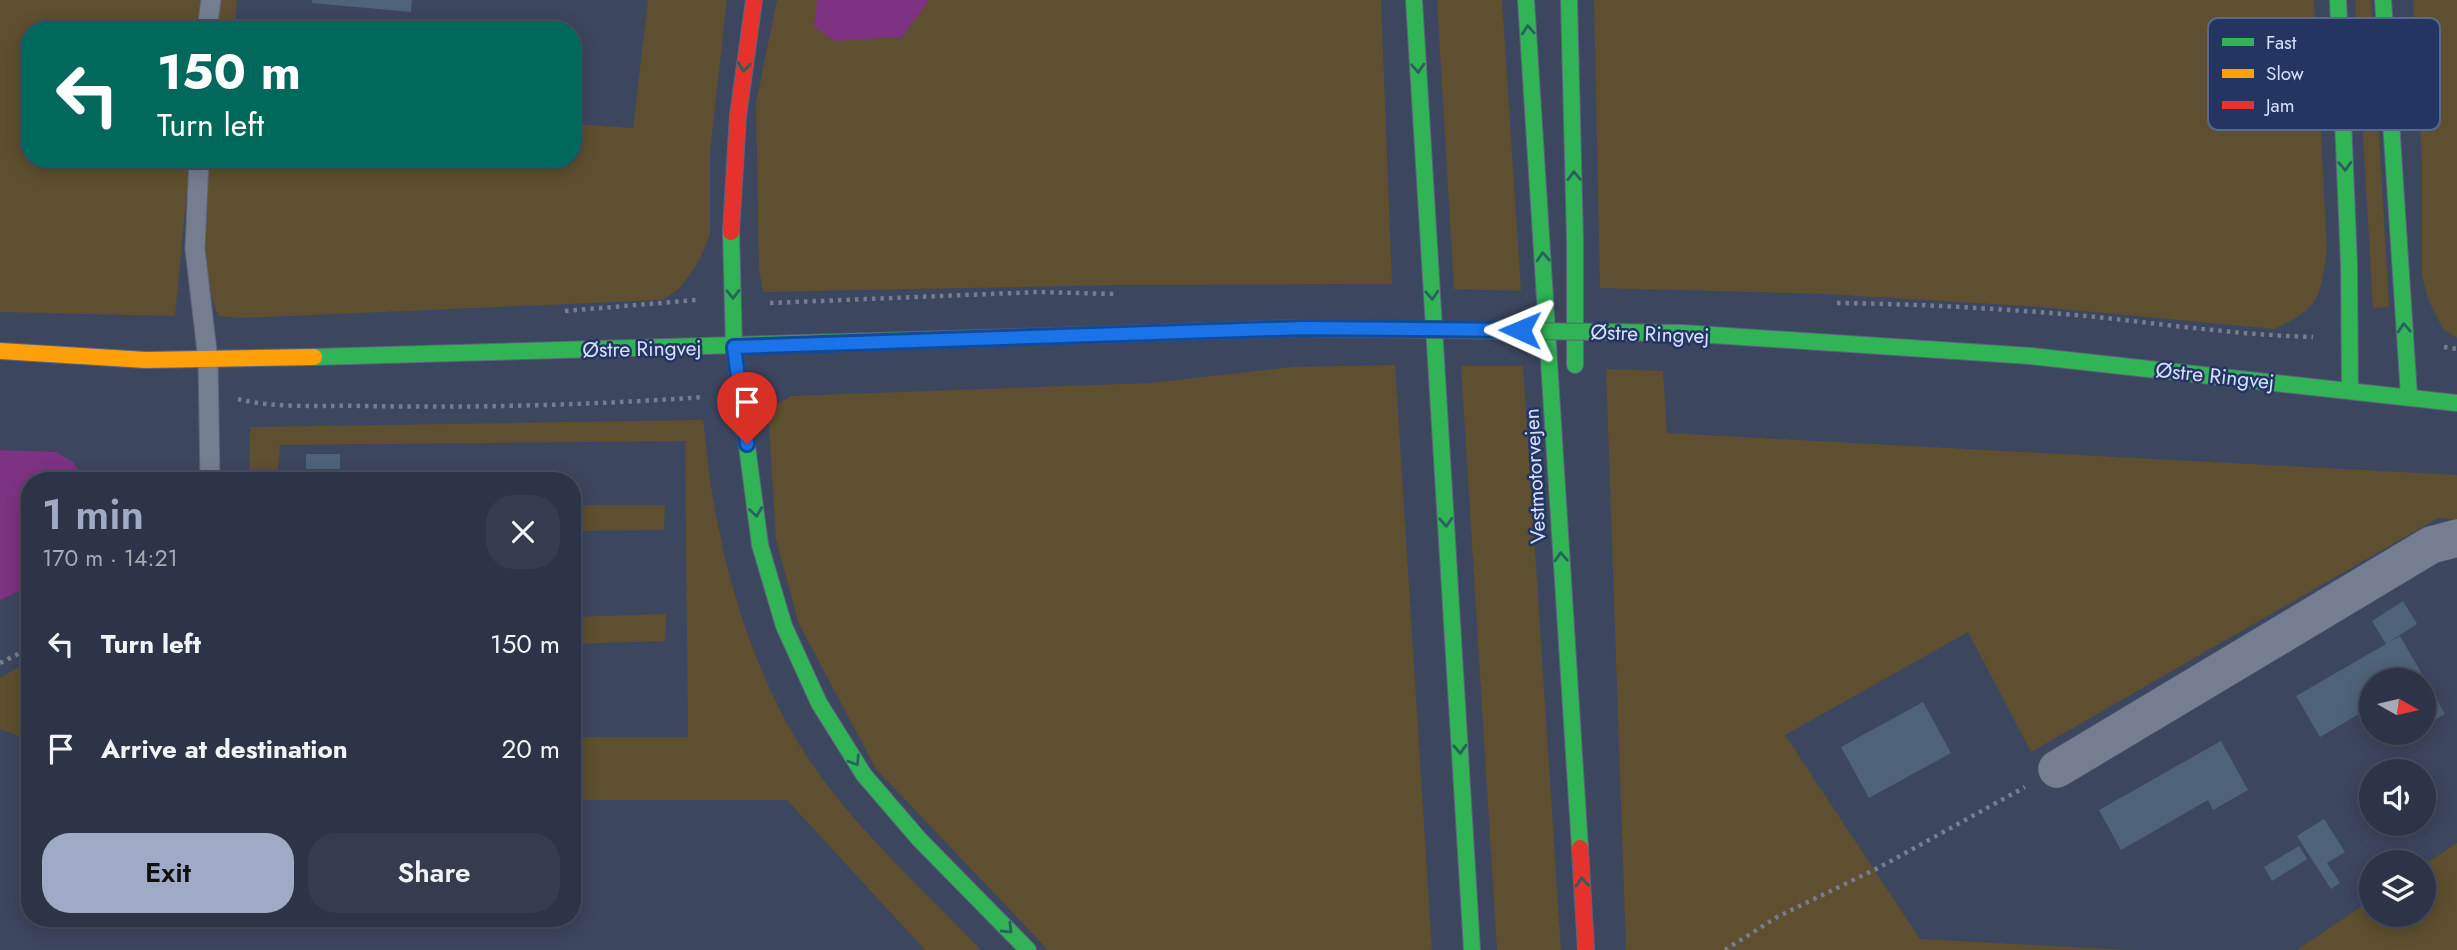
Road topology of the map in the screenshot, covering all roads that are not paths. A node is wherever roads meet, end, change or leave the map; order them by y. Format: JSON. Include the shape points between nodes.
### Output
{"nodes":[{"id":1,"x":211,"y":0,"type":"edge"},
{"id":2,"x":754,"y":0,"type":"edge"},
{"id":3,"x":1414,"y":0,"type":"edge"},
{"id":4,"x":1526,"y":0,"type":"edge"},
{"id":5,"x":1569,"y":0,"type":"edge"},
{"id":6,"x":2338,"y":0,"type":"edge"},
{"id":7,"x":2384,"y":0,"type":"edge"},
{"id":8,"x":2339,"y":18,"type":"edge"},
{"id":9,"x":2385,"y":18,"type":"edge"},
{"id":10,"x":208,"y":21,"type":"edge"},
{"id":11,"x":2343,"y":130,"type":"edge"},
{"id":12,"x":2392,"y":130,"type":"edge"},
{"id":13,"x":199,"y":168,"type":"edge"},
{"id":14,"x":734,"y":347,"type":"junction"},
{"id":15,"x":0,"y":351,"type":"edge"},
{"id":16,"x":208,"y":360,"type":"junction"},
{"id":17,"x":1575,"y":379,"type":"dead end"},
{"id":18,"x":2350,"y":390,"type":"junction"},
{"id":19,"x":2409,"y":396,"type":"junction"},
{"id":20,"x":2457,"y":403,"type":"edge"},
{"id":21,"x":210,"y":472,"type":"edge"},
{"id":22,"x":1575,"y":519,"type":"dead end"},
{"id":23,"x":2457,"y":538,"type":"edge"},
{"id":24,"x":2056,"y":769,"type":"road end"},
{"id":25,"x":1575,"y":783,"type":"junction"},
{"id":26,"x":1028,"y":950,"type":"edge"},
{"id":27,"x":1472,"y":950,"type":"edge"},
{"id":28,"x":1586,"y":950,"type":"edge"}],
"edges":[{"from":1,"to":10,"type":"lane"},
{"from":2,"to":14,"type":"main road","one_way":true,"via":[[738,116],[731,235]]},
{"from":3,"to":27,"type":"main road","one_way":true},
{"from":25,"to":4,"type":"main road","name":"Vestmotorvejen","one_way":true},
{"from":17,"to":5,"type":"main road","one_way":true},
{"from":6,"to":8,"type":"main road","one_way":true},
{"from":9,"to":7,"type":"main road","one_way":true},
{"from":11,"to":18,"type":"main road","one_way":true},
{"from":19,"to":12,"type":"main road","one_way":true},
{"from":13,"to":16,"type":"lane","via":[[195,249]]},
{"from":14,"to":16,"type":"main road","name":"Østre Ringvej"},
{"from":14,"to":18,"type":"main road","name":"Østre Ringvej","bridge":true,"via":[[1304,328],[1682,333],[2031,356]]},
{"from":14,"to":26,"type":"main road","one_way":true,"via":[[760,545],[784,626],[819,703],[864,775],[919,839]]},
{"from":15,"to":16,"type":"main road","name":"Østre Ringvej"},
{"from":16,"to":21,"type":"lane"},
{"from":18,"to":19,"type":"main road","name":"Østre Ringvej"},
{"from":19,"to":20,"type":"main road","name":"Østre Ringvej"},
{"from":22,"to":25,"type":"main road"},
{"from":23,"to":24,"type":"street","via":[[2431,545]]},
{"from":28,"to":25,"type":"main road","name":"Vestmotorvejen","one_way":true}]}
